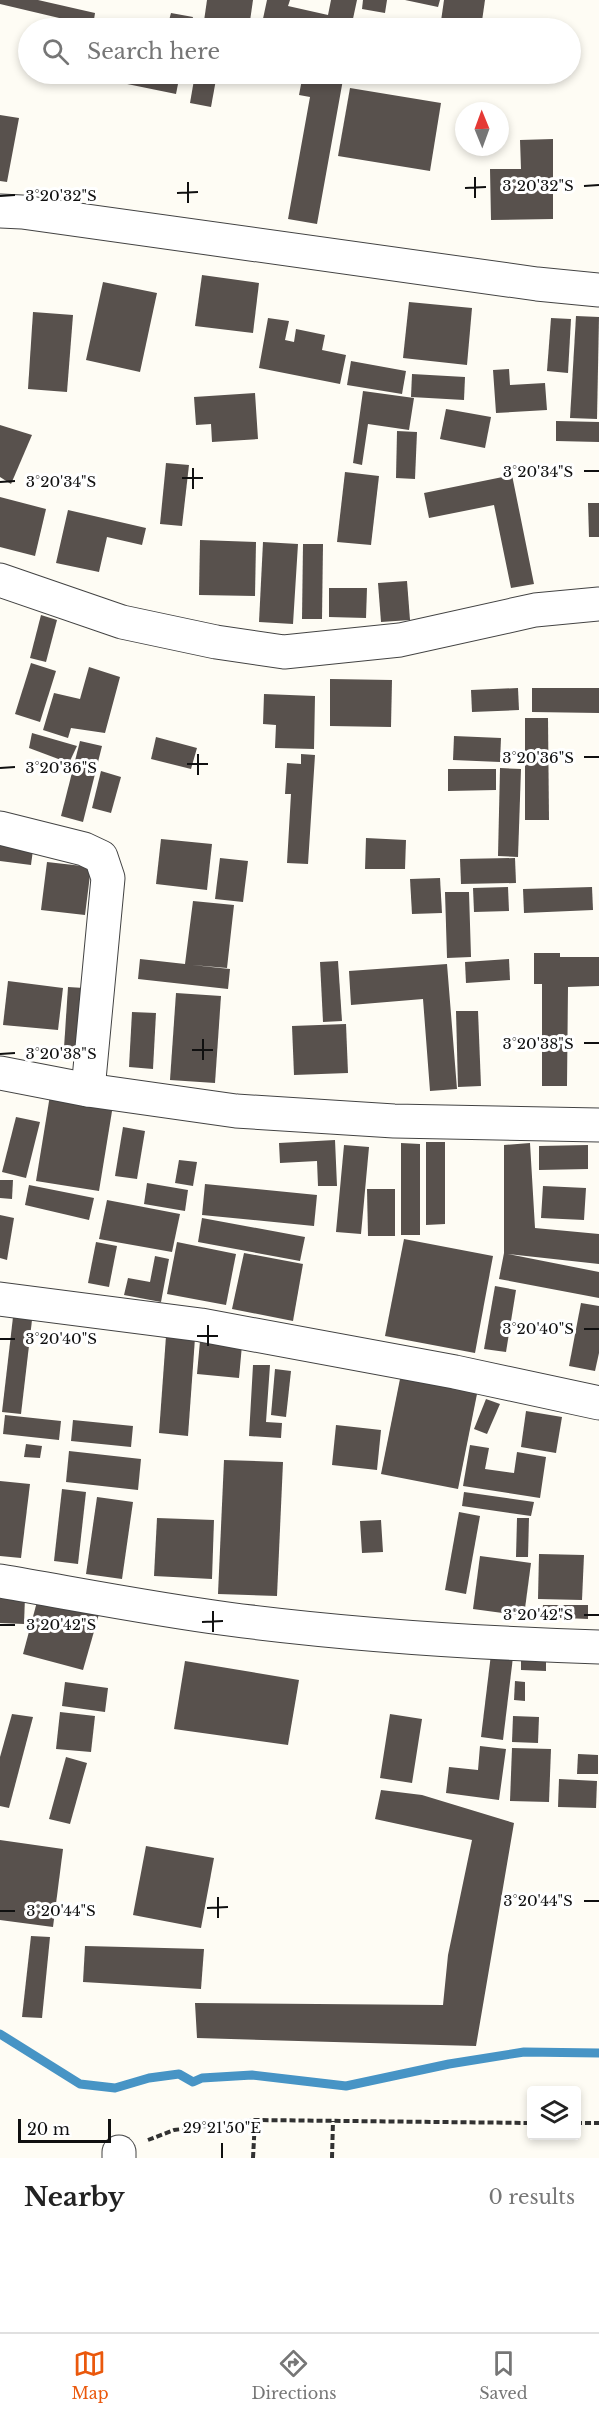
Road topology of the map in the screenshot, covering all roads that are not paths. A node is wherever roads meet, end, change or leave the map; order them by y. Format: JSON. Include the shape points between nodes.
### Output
{"nodes":[{"id":1,"x":0,"y":211,"type":"edge"},
{"id":2,"x":599,"y":290,"type":"edge"},
{"id":3,"x":0,"y":580,"type":"edge"},
{"id":4,"x":599,"y":604,"type":"edge"},
{"id":5,"x":0,"y":828,"type":"edge"},
{"id":6,"x":0,"y":1073,"type":"edge"},
{"id":7,"x":88,"y":1090,"type":"junction"},
{"id":8,"x":599,"y":1125,"type":"edge"},
{"id":9,"x":0,"y":1299,"type":"edge"},
{"id":10,"x":599,"y":1403,"type":"edge"},
{"id":11,"x":0,"y":1581,"type":"edge"},
{"id":12,"x":599,"y":1647,"type":"edge"}],
"edges":[{"from":1,"to":2,"type":"street"},
{"from":3,"to":4,"type":"street","via":[[122,622],[284,652],[400,640],[535,610]]},
{"from":5,"to":7,"type":"street","via":[[101,857],[108,878]]},
{"from":6,"to":7,"type":"street"},
{"from":7,"to":8,"type":"street","via":[[236,1111],[394,1121]]},
{"from":9,"to":10,"type":"street","via":[[201,1325]]},
{"from":11,"to":12,"type":"street","via":[[228,1619],[407,1637]]}]}
